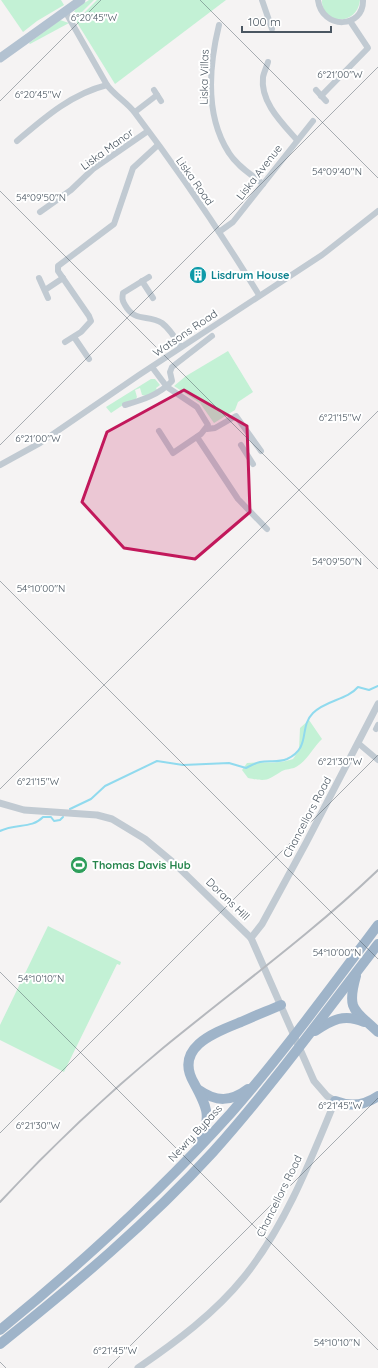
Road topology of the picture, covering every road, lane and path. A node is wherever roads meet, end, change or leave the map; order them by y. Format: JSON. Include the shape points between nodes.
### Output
{"nodes":[{"id":1,"x":81,"y":0,"type":"edge"},
{"id":2,"x":262,"y":0,"type":"edge"},
{"id":3,"x":318,"y":0,"type":"edge"},
{"id":4,"x":363,"y":0,"type":"edge"},
{"id":5,"x":65,"y":11,"type":"junction"},
{"id":6,"x":350,"y":21,"type":"junction"},
{"id":7,"x":219,"y":25,"type":"dead end"},
{"id":8,"x":272,"y":29,"type":"dead end"},
{"id":9,"x":0,"y":58,"type":"edge"},
{"id":10,"x":268,"y":62,"type":"dead end"},
{"id":11,"x":107,"y":85,"type":"junction"},
{"id":12,"x":316,"y":90,"type":"dead end"},
{"id":13,"x":157,"y":95,"type":"dead end"},
{"id":14,"x":321,"y":96,"type":"junction"},
{"id":15,"x":326,"y":101,"type":"dead end"},
{"id":16,"x":135,"y":112,"type":"junction"},
{"id":17,"x":313,"y":122,"type":"dead end"},
{"id":18,"x":148,"y":131,"type":"junction"},
{"id":19,"x":297,"y":140,"type":"junction"},
{"id":20,"x":17,"y":141,"type":"dead end"},
{"id":21,"x":158,"y":145,"type":"junction"},
{"id":22,"x":263,"y":184,"type":"junction"},
{"id":23,"x":378,"y":211,"type":"edge"},
{"id":24,"x":40,"y":212,"type":"dead end"},
{"id":25,"x":218,"y":232,"type":"junction"},
{"id":26,"x":149,"y":277,"type":"dead end"},
{"id":27,"x":39,"y":278,"type":"dead end"},
{"id":28,"x":63,"y":278,"type":"junction"},
{"id":29,"x":142,"y":281,"type":"junction"},
{"id":30,"x":45,"y":290,"type":"junction"},
{"id":31,"x":259,"y":295,"type":"junction"},
{"id":32,"x":48,"y":298,"type":"dead end"},
{"id":33,"x":153,"y":298,"type":"dead end"},
{"id":34,"x":212,"y":336,"type":"dead end"},
{"id":35,"x":74,"y":337,"type":"junction"},
{"id":36,"x":65,"y":342,"type":"dead end"},
{"id":37,"x":181,"y":347,"type":"junction"},
{"id":38,"x":89,"y":359,"type":"dead end"},
{"id":39,"x":152,"y":367,"type":"junction"},
{"id":40,"x":167,"y":387,"type":"junction"},
{"id":41,"x":124,"y":405,"type":"dead end"},
{"id":42,"x":207,"y":429,"type":"junction"},
{"id":43,"x":159,"y":431,"type":"dead end"},
{"id":44,"x":197,"y":437,"type":"junction"},
{"id":45,"x":241,"y":445,"type":"dead end"},
{"id":46,"x":173,"y":453,"type":"junction"},
{"id":47,"x":247,"y":454,"type":"junction"},
{"id":48,"x":168,"y":457,"type":"dead end"},
{"id":49,"x":253,"y":464,"type":"dead end"},
{"id":50,"x":0,"y":465,"type":"edge"},
{"id":51,"x":267,"y":529,"type":"dead end"},
{"id":52,"x":377,"y":708,"type":"edge"},
{"id":53,"x":358,"y":743,"type":"junction"},
{"id":54,"x":378,"y":760,"type":"edge"},
{"id":55,"x":0,"y":803,"type":"edge"},
{"id":56,"x":378,"y":925,"type":"edge"},
{"id":57,"x":252,"y":938,"type":"junction"},
{"id":58,"x":378,"y":944,"type":"edge"},
{"id":59,"x":358,"y":970,"type":"junction"},
{"id":60,"x":281,"y":1005,"type":"junction"},
{"id":61,"x":366,"y":1023,"type":"junction"},
{"id":62,"x":378,"y":1032,"type":"edge"},
{"id":63,"x":307,"y":1037,"type":"junction"},
{"id":64,"x":257,"y":1081,"type":"junction"},
{"id":65,"x":197,"y":1088,"type":"junction"},
{"id":66,"x":378,"y":1096,"type":"edge"},
{"id":67,"x":335,"y":1102,"type":"junction"},
{"id":68,"x":196,"y":1150,"type":"junction"},
{"id":69,"x":0,"y":1330,"type":"edge"},
{"id":70,"x":0,"y":1344,"type":"edge"},
{"id":71,"x":138,"y":1368,"type":"edge"}],
"edges":[{"from":1,"to":5,"type":"main road"},
{"from":2,"to":8,"type":"street"},
{"from":3,"to":6,"type":"street","via":[[325,17],[334,22]]},
{"from":4,"to":6,"type":"street","via":[[358,15]]},
{"from":5,"to":9,"type":"main road"},
{"from":5,"to":11,"type":"street","name":"Liska Road"},
{"from":6,"to":14,"type":"street","via":[[368,48]]},
{"from":7,"to":22,"type":"street","name":"Liska Villas","via":[[213,55],[214,114],[229,154]]},
{"from":10,"to":19,"type":"street","via":[[263,78],[266,97],[271,108]]},
{"from":11,"to":16,"type":"street","name":"Liska Road","via":[[111,92]]},
{"from":11,"to":20,"type":"street","via":[[81,94],[51,112]]},
{"from":12,"to":14,"type":"street"},
{"from":13,"to":16,"type":"street"},
{"from":14,"to":15,"type":"street"},
{"from":16,"to":18,"type":"street","name":"Liska Road"},
{"from":17,"to":19,"type":"street","name":"Liska Avenue"},
{"from":18,"to":21,"type":"street","name":"Liska Road"},
{"from":18,"to":24,"type":"street","name":"Liska Manor","via":[[93,169],[71,190]]},
{"from":19,"to":22,"type":"street","name":"Liska Avenue"},
{"from":21,"to":25,"type":"street","name":"Liska Road"},
{"from":21,"to":28,"type":"street","via":[[133,168],[114,224],[60,263],[58,272]]},
{"from":22,"to":25,"type":"street","name":"Liska Avenue","via":[[233,222]]},
{"from":23,"to":31,"type":"street","name":"Watsons Road","via":[[322,255]]},
{"from":25,"to":31,"type":"street","name":"Liska Road"},
{"from":26,"to":29,"type":"street"},
{"from":27,"to":30,"type":"street"},
{"from":28,"to":30,"type":"street"},
{"from":28,"to":35,"type":"street","via":[[91,321]]},
{"from":29,"to":33,"type":"street"},
{"from":29,"to":37,"type":"street","via":[[124,293],[122,300],[127,309],[136,317],[160,322]]},
{"from":30,"to":32,"type":"street"},
{"from":31,"to":37,"type":"street","name":"Watsons Road"},
{"from":34,"to":40,"type":"street","via":[[172,367],[172,381]]},
{"from":35,"to":36,"type":"street"},
{"from":35,"to":38,"type":"street"},
{"from":37,"to":39,"type":"street","name":"Watsons Road"},
{"from":39,"to":40,"type":"street"},
{"from":39,"to":50,"type":"street","name":"Watsons Road","via":[[40,443]]},
{"from":40,"to":41,"type":"street","via":[[145,399]]},
{"from":40,"to":42,"type":"street","via":[[197,407],[207,422]]},
{"from":42,"to":44,"type":"street"},
{"from":42,"to":47,"type":"street","via":[[215,428],[236,416],[259,449]]},
{"from":43,"to":46,"type":"street"},
{"from":44,"to":46,"type":"street"},
{"from":44,"to":51,"type":"street","via":[[238,499]]},
{"from":45,"to":47,"type":"street"},
{"from":46,"to":48,"type":"street"},
{"from":47,"to":49,"type":"street"},
{"from":52,"to":53,"type":"street","name":"Chancellors Road"},
{"from":53,"to":54,"type":"street"},
{"from":53,"to":57,"type":"street","name":"Chancellors Road","via":[[262,924]]},
{"from":55,"to":57,"type":"street","name":"Dorans Hill","via":[[24,810],[97,815],[112,819],[145,839],[175,864]]},
{"from":56,"to":64,"type":"highway","name":"Newry Bypass","via":[[300,1029]]},
{"from":57,"to":60,"type":"street","name":"Dorans Hill"},
{"from":58,"to":59,"type":"highway"},
{"from":59,"to":61,"type":"highway","via":[[352,989],[352,1002],[358,1015]]},
{"from":59,"to":63,"type":"highway"},
{"from":60,"to":65,"type":"highway","via":[[210,1035],[195,1047],[189,1060],[189,1067]]},
{"from":60,"to":67,"type":"street","name":"Dorans Hill","via":[[314,1081]]},
{"from":61,"to":62,"type":"highway"},
{"from":61,"to":63,"type":"highway","via":[[355,1018],[336,1018]]},
{"from":63,"to":70,"type":"highway","via":[[256,1103],[166,1200],[116,1248]]},
{"from":64,"to":65,"type":"highway","via":[[236,1096],[222,1100],[213,1098]]},
{"from":64,"to":68,"type":"highway","name":"Newry Bypass"},
{"from":65,"to":68,"type":"highway","via":[[208,1113],[206,1127]]},
{"from":66,"to":67,"type":"highway","via":[[361,1104]]},
{"from":67,"to":71,"type":"street","name":"Chancellors Road","via":[[284,1214],[257,1260],[206,1315]]},
{"from":68,"to":69,"type":"highway","name":"Newry Bypass","via":[[79,1264]]}]}
